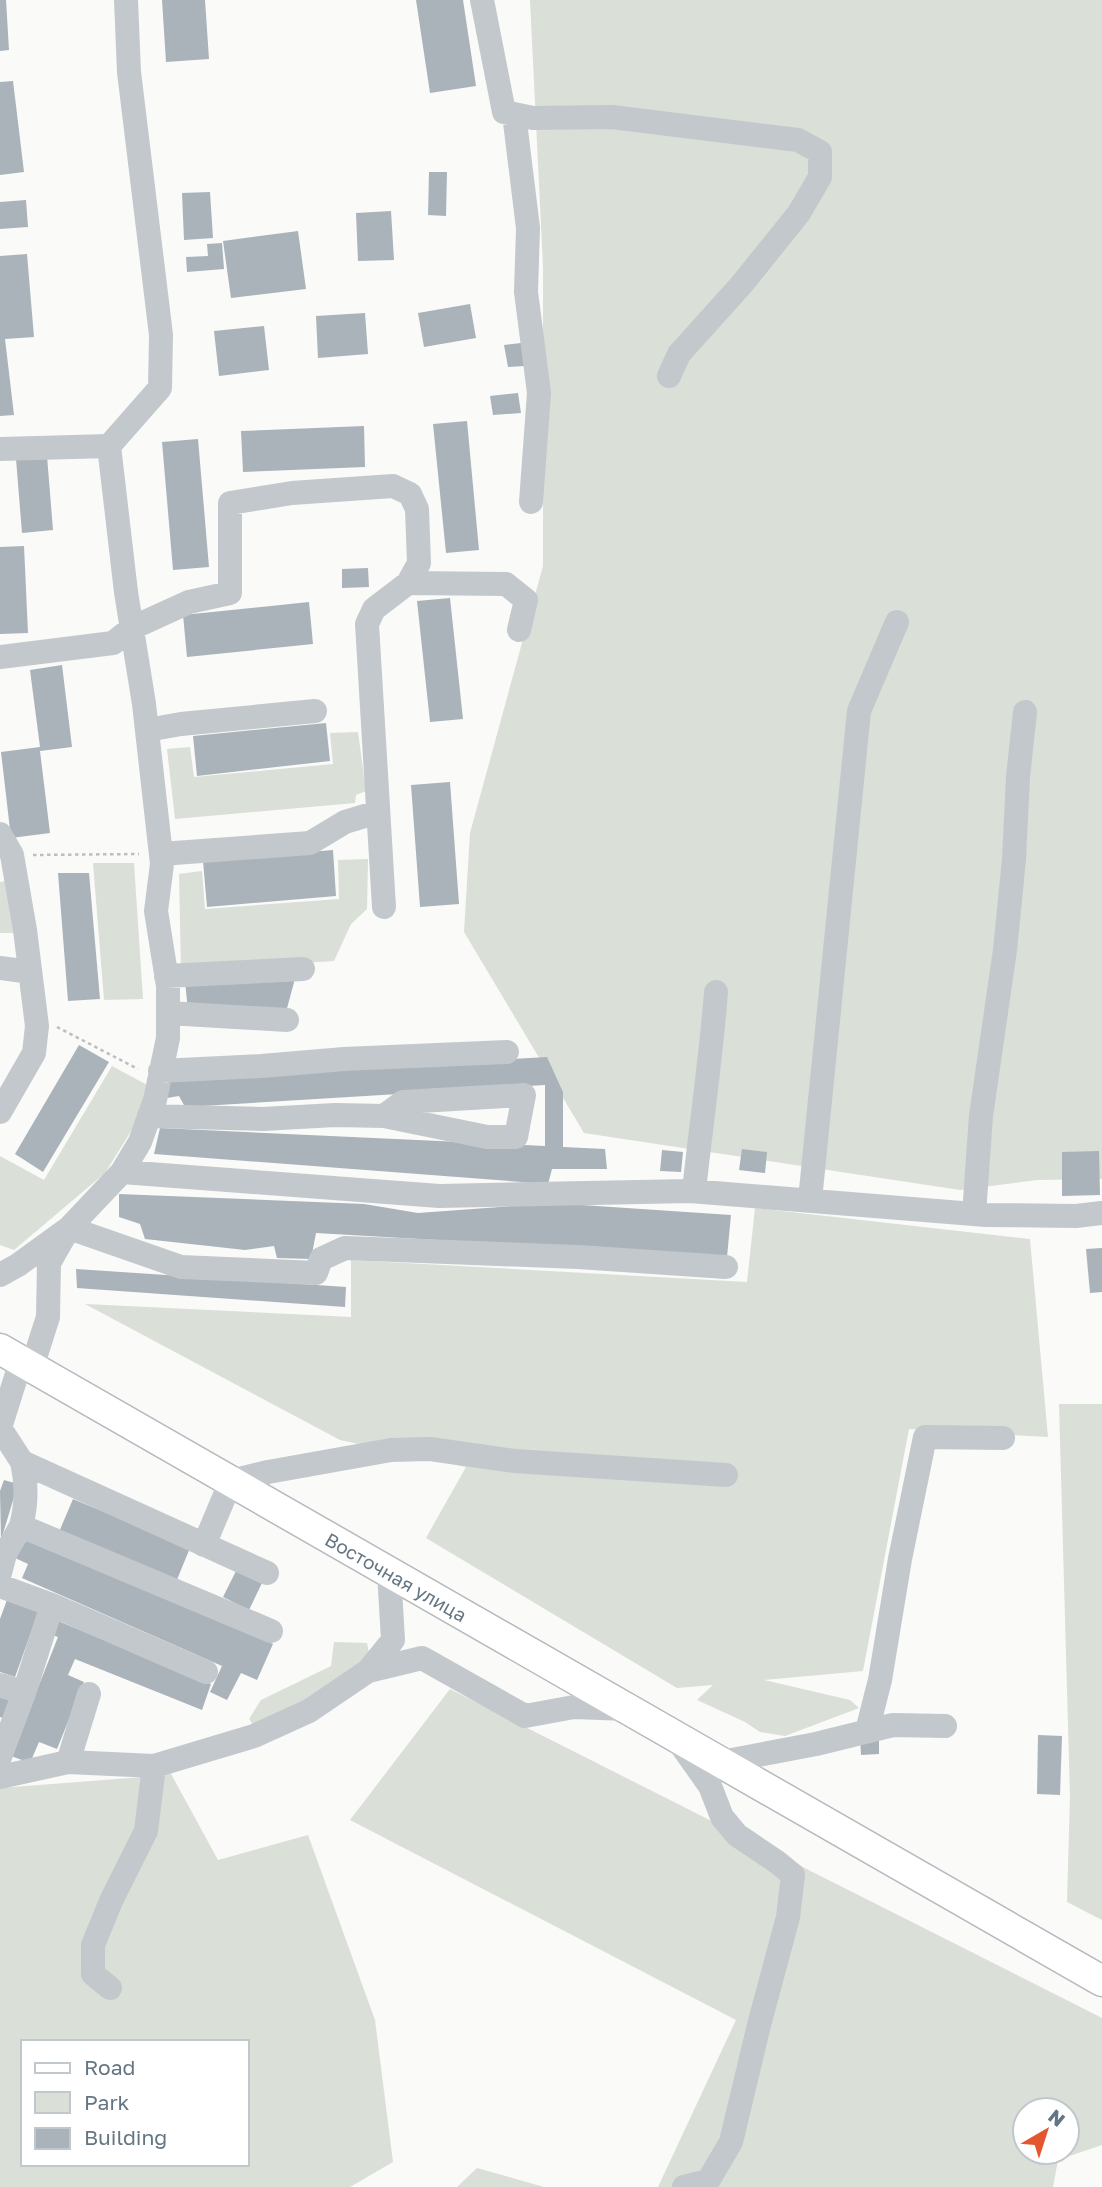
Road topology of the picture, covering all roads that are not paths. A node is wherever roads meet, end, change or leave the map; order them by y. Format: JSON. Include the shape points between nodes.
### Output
{"nodes":[{"id":1,"x":126,"y":0,"type":"edge"},
{"id":2,"x":482,"y":0,"type":"edge"},
{"id":3,"x":514,"y":114,"type":"junction"},
{"id":4,"x":669,"y":376,"type":"dead end"},
{"id":5,"x":109,"y":446,"type":"junction"},
{"id":6,"x":0,"y":449,"type":"edge"},
{"id":7,"x":531,"y":502,"type":"dead end"},
{"id":8,"x":408,"y":583,"type":"junction"},
{"id":9,"x":897,"y":622,"type":"dead end"},
{"id":10,"x":132,"y":628,"type":"junction"},
{"id":11,"x":519,"y":631,"type":"dead end"},
{"id":12,"x":0,"y":657,"type":"edge"},
{"id":13,"x":315,"y":711,"type":"dead end"},
{"id":14,"x":1025,"y":712,"type":"dead end"},
{"id":15,"x":147,"y":730,"type":"junction"},
{"id":16,"x":378,"y":812,"type":"junction"},
{"id":17,"x":6,"y":844,"type":"edge"},
{"id":18,"x":161,"y":854,"type":"junction"},
{"id":19,"x":384,"y":907,"type":"dead end"},
{"id":20,"x":0,"y":968,"type":"edge"},
{"id":21,"x":303,"y":969,"type":"dead end"},
{"id":22,"x":30,"y":972,"type":"junction"},
{"id":23,"x":166,"y":976,"type":"junction"},
{"id":24,"x":716,"y":992,"type":"dead end"},
{"id":25,"x":168,"y":1013,"type":"junction"},
{"id":26,"x":288,"y":1020,"type":"dead end"},
{"id":27,"x":507,"y":1052,"type":"dead end"},
{"id":28,"x":159,"y":1075,"type":"junction"},
{"id":29,"x":0,"y":1112,"type":"edge"},
{"id":30,"x":149,"y":1116,"type":"junction"},
{"id":31,"x":384,"y":1116,"type":"junction"},
{"id":32,"x":122,"y":1171,"type":"junction"},
{"id":33,"x":694,"y":1191,"type":"junction"},
{"id":34,"x":810,"y":1200,"type":"junction"},
{"id":35,"x":1102,"y":1213,"type":"edge"},
{"id":36,"x":974,"y":1214,"type":"junction"},
{"id":37,"x":69,"y":1228,"type":"junction"},
{"id":38,"x":726,"y":1268,"type":"dead end"},
{"id":39,"x":0,"y":1275,"type":"edge"},
{"id":40,"x":18,"y":1359,"type":"edge"},
{"id":41,"x":1003,"y":1438,"type":"dead end"},
{"id":42,"x":22,"y":1462,"type":"junction"},
{"id":43,"x":726,"y":1475,"type":"dead end"},
{"id":44,"x":231,"y":1481,"type":"junction"},
{"id":45,"x":21,"y":1526,"type":"junction"},
{"id":46,"x":204,"y":1545,"type":"junction"},
{"id":47,"x":389,"y":1572,"type":"junction"},
{"id":48,"x":0,"y":1573,"type":"edge"},
{"id":49,"x":267,"y":1573,"type":"dead end"},
{"id":50,"x":0,"y":1586,"type":"edge"},
{"id":51,"x":52,"y":1605,"type":"junction"},
{"id":52,"x":271,"y":1631,"type":"dead end"},
{"id":53,"x":368,"y":1671,"type":"junction"},
{"id":54,"x":206,"y":1672,"type":"dead end"},
{"id":55,"x":0,"y":1685,"type":"edge"},
{"id":56,"x":24,"y":1693,"type":"junction"},
{"id":57,"x":89,"y":1693,"type":"dead end"},
{"id":58,"x":627,"y":1709,"type":"junction"},
{"id":59,"x":945,"y":1726,"type":"dead end"},
{"id":60,"x":867,"y":1731,"type":"junction"},
{"id":61,"x":673,"y":1735,"type":"junction"},
{"id":62,"x":0,"y":1756,"type":"edge"},
{"id":63,"x":68,"y":1762,"type":"junction"},
{"id":64,"x":721,"y":1762,"type":"junction"},
{"id":65,"x":155,"y":1766,"type":"junction"},
{"id":66,"x":0,"y":1777,"type":"edge"},
{"id":67,"x":1102,"y":1981,"type":"edge"},
{"id":68,"x":110,"y":1988,"type":"dead end"},
{"id":69,"x":684,"y":2186,"type":"edge"}],
"edges":[{"from":1,"to":5,"type":"lane","via":[[129,72],[161,335],[160,388]]},
{"from":2,"to":3,"type":"lane","via":[[504,112]]},
{"from":3,"to":4,"type":"lane","via":[[612,117],[798,140],[820,152],[820,177],[799,212],[679,354]]},
{"from":3,"to":7,"type":"lane","via":[[528,228],[526,292],[539,393]]},
{"from":5,"to":6,"type":"lane"},
{"from":5,"to":10,"type":"lane"},
{"from":8,"to":10,"type":"lane","via":[[419,563],[417,509],[410,494],[393,486],[292,493],[230,503],[230,593],[189,602]]},
{"from":8,"to":11,"type":"lane","via":[[506,584],[526,600]]},
{"from":8,"to":16,"type":"lane","via":[[374,609],[367,624]]},
{"from":9,"to":34,"type":"lane","via":[[859,711]]},
{"from":10,"to":12,"type":"lane","via":[[113,643]]},
{"from":10,"to":15,"type":"lane"},
{"from":13,"to":15,"type":"lane"},
{"from":14,"to":36,"type":"lane","via":[[1013,872],[981,1116]]},
{"from":15,"to":18,"type":"lane"},
{"from":16,"to":18,"type":"lane","via":[[345,822],[310,843]]},
{"from":16,"to":19,"type":"lane"},
{"from":17,"to":22,"type":"lane"},
{"from":18,"to":23,"type":"lane","via":[[156,911]]},
{"from":20,"to":22,"type":"lane"},
{"from":21,"to":23,"type":"lane"},
{"from":22,"to":29,"type":"lane","via":[[37,1026],[34,1053]]},
{"from":23,"to":25,"type":"lane"},
{"from":24,"to":33,"type":"lane"},
{"from":25,"to":26,"type":"lane"},
{"from":25,"to":28,"type":"lane","via":[[168,1038]]},
{"from":27,"to":28,"type":"lane","via":[[344,1059]]},
{"from":28,"to":30,"type":"lane"},
{"from":30,"to":31,"type":"lane"},
{"from":30,"to":32,"type":"lane"},
{"from":31,"to":31,"type":"lane","via":[[403,1102],[524,1095],[516,1137],[487,1138]]},
{"from":32,"to":33,"type":"lane","via":[[439,1196]]},
{"from":32,"to":37,"type":"lane"},
{"from":33,"to":34,"type":"lane"},
{"from":34,"to":36,"type":"lane"},
{"from":35,"to":36,"type":"lane"},
{"from":37,"to":38,"type":"lane","via":[[181,1267],[316,1273],[321,1259],[345,1248]]},
{"from":37,"to":39,"type":"lane"},
{"from":37,"to":40,"type":"lane","via":[[49,1262],[48,1317]]},
{"from":40,"to":42,"type":"lane","via":[[0,1428]]},
{"from":40,"to":44,"type":"main road","name":"Восточная улица"},
{"from":41,"to":60,"type":"lane","via":[[925,1437]]},
{"from":42,"to":45,"type":"lane","via":[[27,1482]]},
{"from":42,"to":46,"type":"lane"},
{"from":43,"to":44,"type":"lane","via":[[515,1461],[430,1449],[391,1450]]},
{"from":44,"to":46,"type":"lane"},
{"from":44,"to":47,"type":"main road","name":"Восточная улица"},
{"from":45,"to":48,"type":"lane"},
{"from":45,"to":52,"type":"lane"},
{"from":46,"to":49,"type":"lane"},
{"from":47,"to":53,"type":"lane","via":[[393,1640]]},
{"from":47,"to":58,"type":"main road","name":"Восточная улица"},
{"from":50,"to":51,"type":"lane"},
{"from":51,"to":54,"type":"lane"},
{"from":51,"to":56,"type":"lane"},
{"from":53,"to":58,"type":"lane","via":[[422,1658],[524,1716],[574,1707]]},
{"from":53,"to":65,"type":"lane","via":[[309,1711],[254,1736]]},
{"from":55,"to":56,"type":"lane"},
{"from":56,"to":62,"type":"lane"},
{"from":57,"to":63,"type":"lane"},
{"from":58,"to":61,"type":"main road","name":"Восточная улица"},
{"from":59,"to":60,"type":"lane","via":[[893,1725]]},
{"from":60,"to":64,"type":"lane"},
{"from":61,"to":64,"type":"main road","name":"Восточная улица"},
{"from":61,"to":69,"type":"lane","via":[[710,1786],[722,1817],[737,1835],[793,1875],[788,1917],[731,2142],[708,2181]]},
{"from":63,"to":65,"type":"lane"},
{"from":63,"to":66,"type":"lane"},
{"from":64,"to":67,"type":"main road","name":"Восточная улица"},
{"from":65,"to":68,"type":"lane","via":[[146,1831],[93,1945],[93,1974]]}]}
